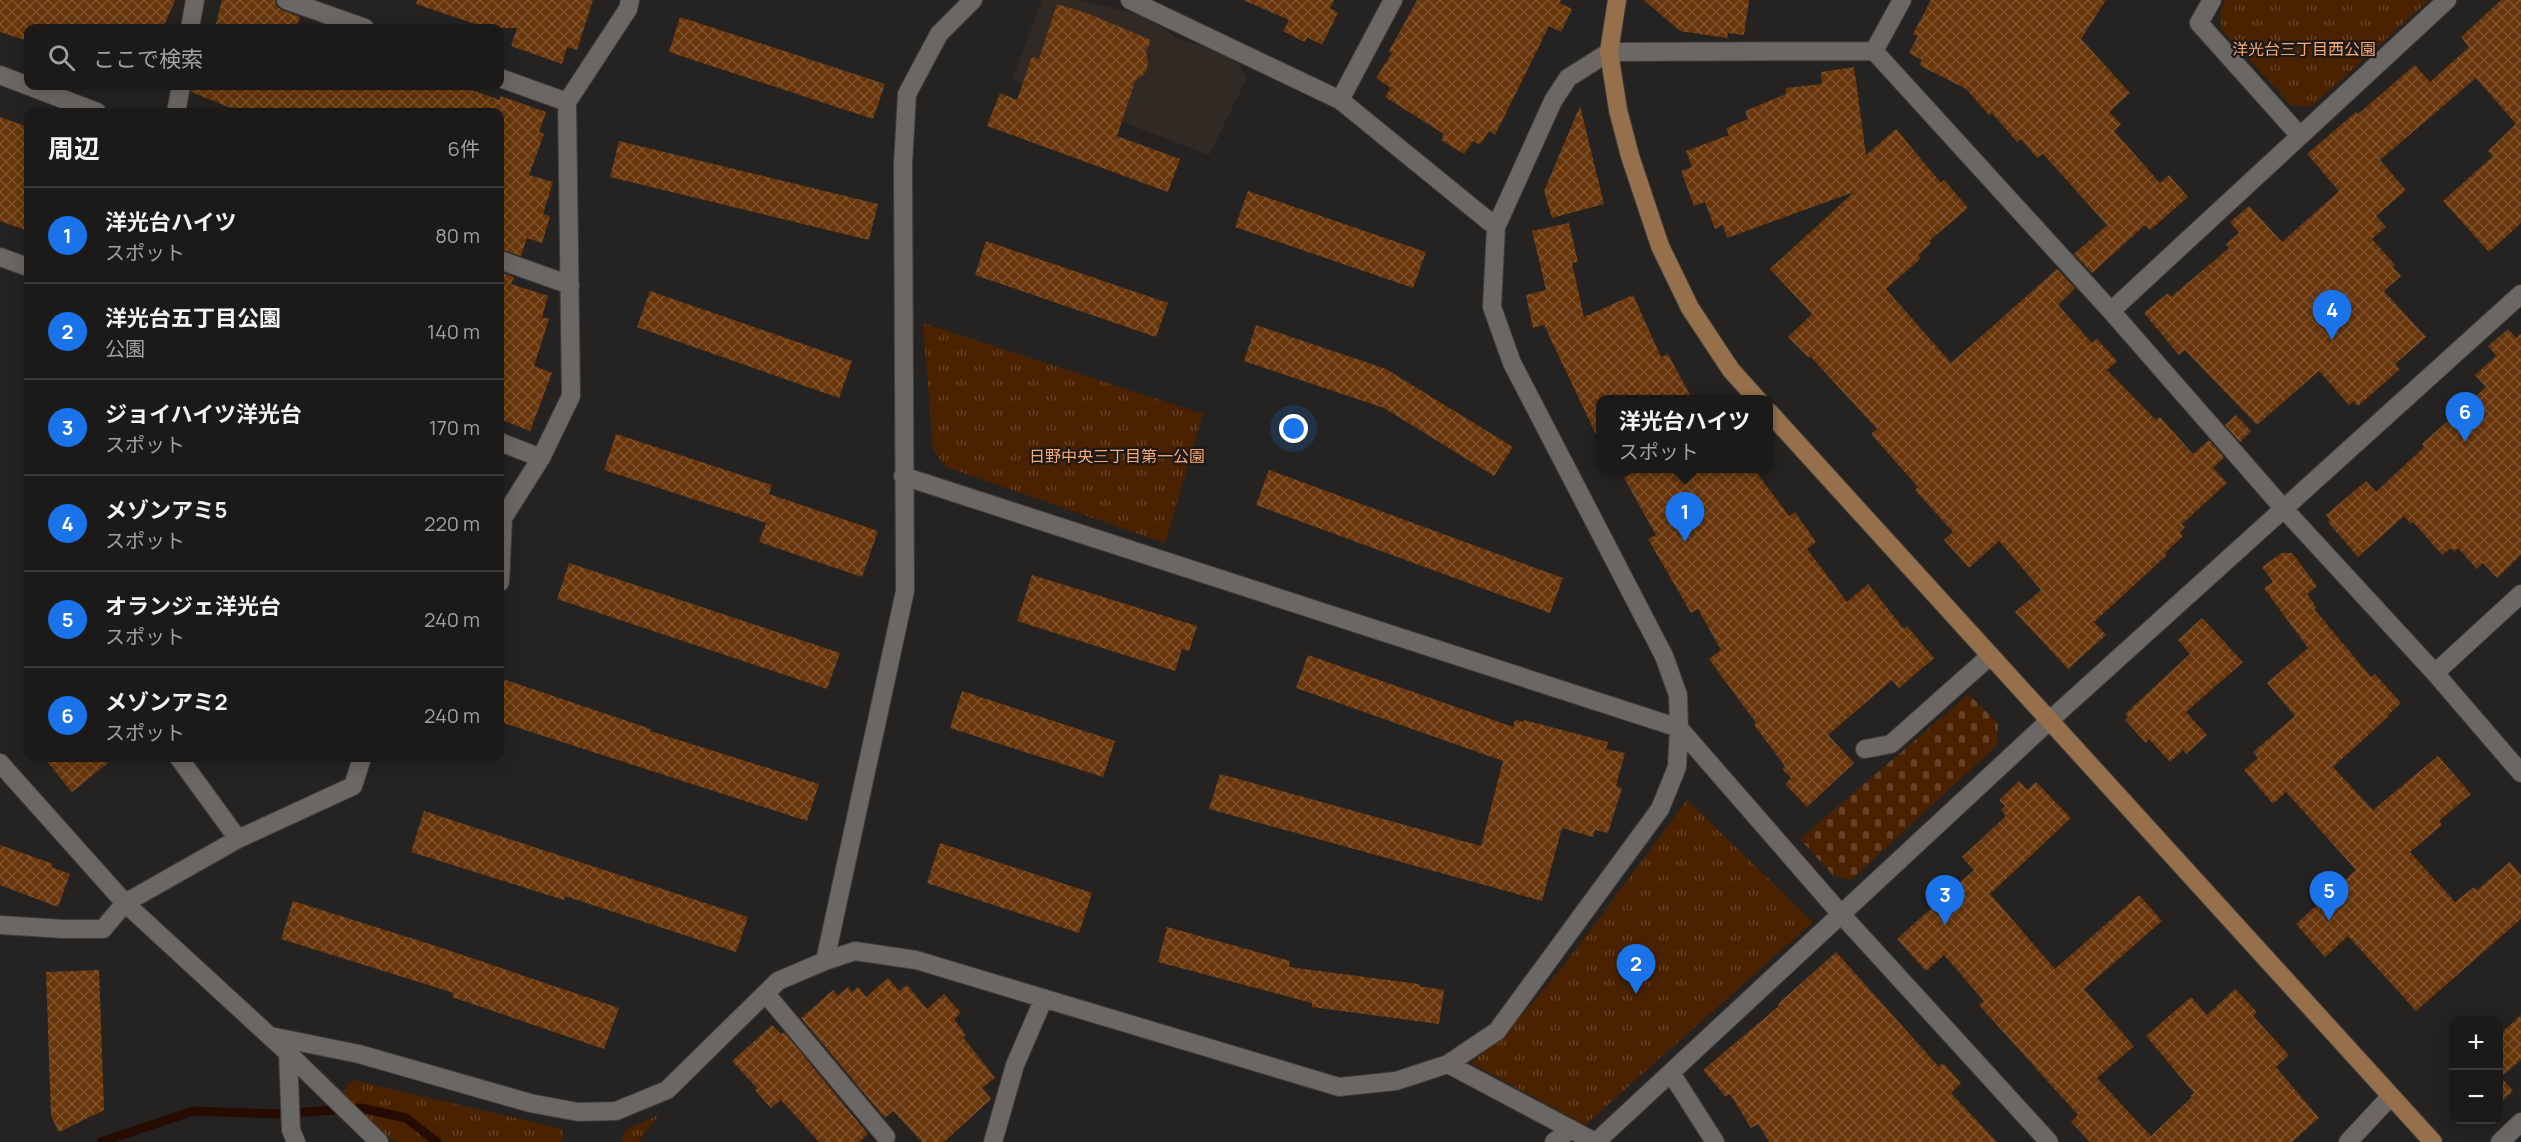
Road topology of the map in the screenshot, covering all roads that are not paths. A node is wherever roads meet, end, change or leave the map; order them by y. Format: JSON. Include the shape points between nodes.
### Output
{"nodes":[{"id":1,"x":195,"y":0,"type":"edge"},
{"id":2,"x":286,"y":0,"type":"edge"},
{"id":3,"x":630,"y":0,"type":"edge"},
{"id":4,"x":973,"y":0,"type":"edge"},
{"id":5,"x":1130,"y":0,"type":"edge"},
{"id":6,"x":1394,"y":0,"type":"edge"},
{"id":7,"x":1617,"y":0,"type":"edge"},
{"id":8,"x":1902,"y":0,"type":"edge"},
{"id":9,"x":2212,"y":0,"type":"edge"},
{"id":10,"x":2447,"y":0,"type":"edge"},
{"id":11,"x":191,"y":24,"type":"edge"},
{"id":12,"x":354,"y":24,"type":"edge"},
{"id":13,"x":1874,"y":51,"type":"junction"},
{"id":14,"x":1610,"y":52,"type":"junction"},
{"id":15,"x":0,"y":75,"type":"edge"},
{"id":16,"x":504,"y":79,"type":"edge"},
{"id":17,"x":24,"y":84,"type":"edge"},
{"id":18,"x":39,"y":90,"type":"edge"},
{"id":19,"x":180,"y":90,"type":"edge"},
{"id":20,"x":1340,"y":100,"type":"junction"},
{"id":21,"x":567,"y":102,"type":"junction"},
{"id":22,"x":87,"y":108,"type":"edge"},
{"id":23,"x":177,"y":108,"type":"edge"},
{"id":24,"x":2300,"y":136,"type":"junction"},
{"id":25,"x":1496,"y":227,"type":"junction"},
{"id":26,"x":0,"y":257,"type":"edge"},
{"id":27,"x":504,"y":261,"type":"edge"},
{"id":28,"x":24,"y":266,"type":"edge"},
{"id":29,"x":570,"y":285,"type":"junction"},
{"id":30,"x":2521,"y":294,"type":"edge"},
{"id":31,"x":2111,"y":311,"type":"junction"},
{"id":32,"x":1754,"y":395,"type":"edge"},
{"id":33,"x":1773,"y":416,"type":"edge"},
{"id":34,"x":504,"y":444,"type":"edge"},
{"id":35,"x":541,"y":458,"type":"junction"},
{"id":36,"x":903,"y":476,"type":"junction"},
{"id":37,"x":2284,"y":509,"type":"junction"},
{"id":38,"x":504,"y":516,"type":"edge"},
{"id":39,"x":2521,"y":594,"type":"edge"},
{"id":40,"x":1990,"y":656,"type":"junction"},
{"id":41,"x":2435,"y":672,"type":"junction"},
{"id":42,"x":2049,"y":721,"type":"junction"},
{"id":43,"x":1679,"y":728,"type":"junction"},
{"id":44,"x":1865,"y":748,"type":"dead end"},
{"id":45,"x":182,"y":762,"type":"edge"},
{"id":46,"x":361,"y":762,"type":"edge"},
{"id":47,"x":0,"y":763,"type":"edge"},
{"id":48,"x":2521,"y":773,"type":"edge"},
{"id":49,"x":238,"y":839,"type":"junction"},
{"id":50,"x":125,"y":903,"type":"junction"},
{"id":51,"x":1840,"y":913,"type":"junction"},
{"id":52,"x":0,"y":925,"type":"edge"},
{"id":53,"x":825,"y":960,"type":"junction"},
{"id":54,"x":766,"y":994,"type":"junction"},
{"id":55,"x":1044,"y":998,"type":"junction"},
{"id":56,"x":270,"y":1036,"type":"junction"},
{"id":57,"x":288,"y":1053,"type":"junction"},
{"id":58,"x":1448,"y":1064,"type":"junction"},
{"id":59,"x":1671,"y":1073,"type":"junction"},
{"id":60,"x":2390,"y":1097,"type":"junction"},
{"id":61,"x":2521,"y":1122,"type":"edge"},
{"id":62,"x":1571,"y":1129,"type":"junction"},
{"id":63,"x":293,"y":1136,"type":"edge"},
{"id":64,"x":886,"y":1137,"type":"dead end"},
{"id":65,"x":378,"y":1142,"type":"edge"},
{"id":66,"x":993,"y":1142,"type":"edge"},
{"id":67,"x":1554,"y":1142,"type":"edge"},
{"id":68,"x":1595,"y":1142,"type":"edge"},
{"id":69,"x":1715,"y":1142,"type":"edge"},
{"id":70,"x":2049,"y":1142,"type":"edge"},
{"id":71,"x":2348,"y":1142,"type":"edge"},
{"id":72,"x":2433,"y":1142,"type":"edge"},
{"id":73,"x":2500,"y":1142,"type":"edge"}],
"edges":[{"from":1,"to":11,"type":"street"},
{"from":2,"to":12,"type":"street"},
{"from":3,"to":21,"type":"street","via":[[628,9]]},
{"from":4,"to":36,"type":"street","via":[[939,34],[907,94],[903,164]]},
{"from":5,"to":20,"type":"street"},
{"from":6,"to":20,"type":"street"},
{"from":7,"to":14,"type":"street"},
{"from":8,"to":13,"type":"street"},
{"from":9,"to":24,"type":"street","via":[[2199,23]]},
{"from":10,"to":24,"type":"street"},
{"from":13,"to":14,"type":"street"},
{"from":13,"to":31,"type":"street"},
{"from":14,"to":25,"type":"street","via":[[1568,78],[1553,101]]},
{"from":14,"to":32,"type":"street","via":[[1618,110],[1660,246],[1690,308],[1731,370]]},
{"from":15,"to":17,"type":"street"},
{"from":16,"to":21,"type":"street"},
{"from":18,"to":22,"type":"street"},
{"from":19,"to":23,"type":"street"},
{"from":20,"to":25,"type":"street"},
{"from":21,"to":29,"type":"street"},
{"from":24,"to":31,"type":"street"},
{"from":25,"to":43,"type":"street","via":[[1492,307],[1512,363],[1664,656],[1678,695]]},
{"from":26,"to":28,"type":"street"},
{"from":27,"to":29,"type":"street"},
{"from":29,"to":35,"type":"street","via":[[571,396]]},
{"from":30,"to":37,"type":"street"},
{"from":31,"to":37,"type":"street"},
{"from":33,"to":40,"type":"street"},
{"from":34,"to":35,"type":"street"},
{"from":35,"to":38,"type":"street"},
{"from":36,"to":43,"type":"street"},
{"from":36,"to":53,"type":"street","via":[[905,591]]},
{"from":37,"to":41,"type":"street"},
{"from":37,"to":42,"type":"street"},
{"from":39,"to":41,"type":"street"},
{"from":40,"to":42,"type":"street"},
{"from":40,"to":44,"type":"street","via":[[1891,744]]},
{"from":41,"to":48,"type":"street"},
{"from":42,"to":51,"type":"street"},
{"from":42,"to":60,"type":"street"},
{"from":43,"to":51,"type":"street"},
{"from":43,"to":58,"type":"street","via":[[1677,767],[1660,809],[1497,1031]]},
{"from":45,"to":49,"type":"street"},
{"from":46,"to":49,"type":"street","via":[[353,786]]},
{"from":47,"to":50,"type":"street"},
{"from":49,"to":50,"type":"street"},
{"from":50,"to":52,"type":"street","via":[[104,929]]},
{"from":50,"to":56,"type":"street"},
{"from":51,"to":59,"type":"street"},
{"from":51,"to":70,"type":"street"},
{"from":53,"to":54,"type":"street","via":[[778,981]]},
{"from":53,"to":55,"type":"street","via":[[855,951],[916,960]]},
{"from":54,"to":56,"type":"street","via":[[667,1090],[616,1111],[578,1112],[530,1103],[359,1054]]},
{"from":54,"to":64,"type":"street"},
{"from":55,"to":58,"type":"street","via":[[1339,1087],[1396,1081]]},
{"from":55,"to":66,"type":"street","via":[[1015,1065]]},
{"from":56,"to":57,"type":"street"},
{"from":57,"to":63,"type":"street"},
{"from":57,"to":65,"type":"street"},
{"from":58,"to":62,"type":"street"},
{"from":59,"to":68,"type":"street"},
{"from":59,"to":69,"type":"street"},
{"from":60,"to":71,"type":"street"},
{"from":60,"to":72,"type":"street"},
{"from":61,"to":73,"type":"street"},
{"from":62,"to":67,"type":"street"},
{"from":62,"to":68,"type":"street"}]}
